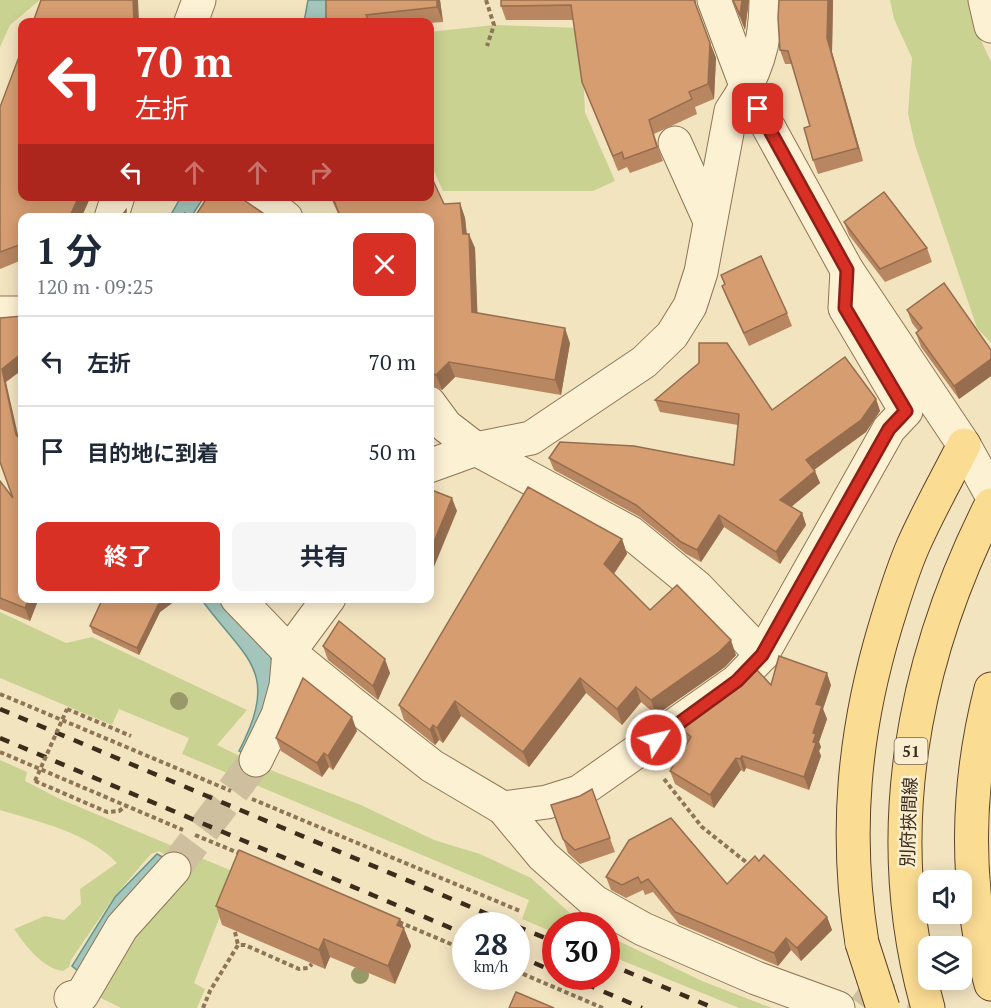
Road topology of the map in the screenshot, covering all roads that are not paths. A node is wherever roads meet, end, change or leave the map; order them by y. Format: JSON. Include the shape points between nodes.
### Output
{"nodes":[{"id":1,"x":199,"y":0,"type":"edge"},
{"id":2,"x":714,"y":0,"type":"edge"},
{"id":3,"x":766,"y":0,"type":"edge"},
{"id":4,"x":985,"y":0,"type":"edge"},
{"id":5,"x":192,"y":18,"type":"edge"},
{"id":6,"x":991,"y":26,"type":"edge"},
{"id":7,"x":747,"y":88,"type":"junction"},
{"id":8,"x":675,"y":143,"type":"dead end"},
{"id":9,"x":265,"y":201,"type":"edge"},
{"id":10,"x":280,"y":213,"type":"edge"},
{"id":11,"x":710,"y":221,"type":"junction"},
{"id":12,"x":847,"y":270,"type":"junction"},
{"id":13,"x":0,"y":313,"type":"edge"},
{"id":14,"x":18,"y":314,"type":"edge"},
{"id":15,"x":434,"y":410,"type":"edge"},
{"id":16,"x":964,"y":445,"type":"junction"},
{"id":17,"x":476,"y":449,"type":"junction"},
{"id":18,"x":434,"y":464,"type":"edge"},
{"id":19,"x":991,"y":494,"type":"edge"},
{"id":20,"x":991,"y":505,"type":"edge"},
{"id":21,"x":242,"y":603,"type":"edge"},
{"id":22,"x":325,"y":603,"type":"edge"},
{"id":23,"x":289,"y":652,"type":"junction"},
{"id":24,"x":762,"y":655,"type":"junction"},
{"id":25,"x":991,"y":689,"type":"edge"},
{"id":26,"x":256,"y":760,"type":"tunnel mouth"},
{"id":27,"x":503,"y":808,"type":"junction"},
{"id":28,"x":174,"y":869,"type":"tunnel mouth"},
{"id":29,"x":991,"y":984,"type":"edge"},
{"id":30,"x":71,"y":998,"type":"dead end"},
{"id":31,"x":838,"y":1008,"type":"edge"},
{"id":32,"x":883,"y":1008,"type":"edge"},
{"id":33,"x":928,"y":1008,"type":"edge"}],
"edges":[{"from":1,"to":5,"type":"street"},
{"from":2,"to":7,"type":"street"},
{"from":3,"to":7,"type":"street","via":[[766,31]]},
{"from":4,"to":6,"type":"street"},
{"from":7,"to":11,"type":"street","via":[[731,111]]},
{"from":7,"to":12,"type":"street"},
{"from":8,"to":11,"type":"street"},
{"from":9,"to":10,"type":"street"},
{"from":11,"to":17,"type":"street","via":[[690,306],[665,342],[644,362],[531,438]]},
{"from":12,"to":16,"type":"street"},
{"from":12,"to":24,"type":"street","via":[[845,308],[906,411],[889,429]]},
{"from":13,"to":14,"type":"street"},
{"from":15,"to":17,"type":"street","via":[[446,426]]},
{"from":16,"to":19,"type":"street"},
{"from":16,"to":32,"type":"main road","bridge":true,"via":[[912,548],[875,660],[862,722],[853,786],[853,859],[862,943]]},
{"from":17,"to":18,"type":"street"},
{"from":17,"to":24,"type":"street","via":[[631,533],[697,586]]},
{"from":20,"to":33,"type":"main road","name":"別府挾間線","number":"51","via":[[950,594],[915,722],[907,790],[905,861],[910,923]]},
{"from":21,"to":23,"type":"street"},
{"from":22,"to":23,"type":"street"},
{"from":23,"to":26,"type":"street","via":[[278,715]]},
{"from":23,"to":27,"type":"street","via":[[432,766]]},
{"from":24,"to":27,"type":"street","via":[[737,681],[579,792],[547,802]]},
{"from":25,"to":29,"type":"main road","via":[[975,770],[972,820],[975,905]]},
{"from":27,"to":31,"type":"street","via":[[543,856],[595,902],[643,929]]},
{"from":28,"to":30,"type":"street","via":[[122,927],[82,995]]}]}
